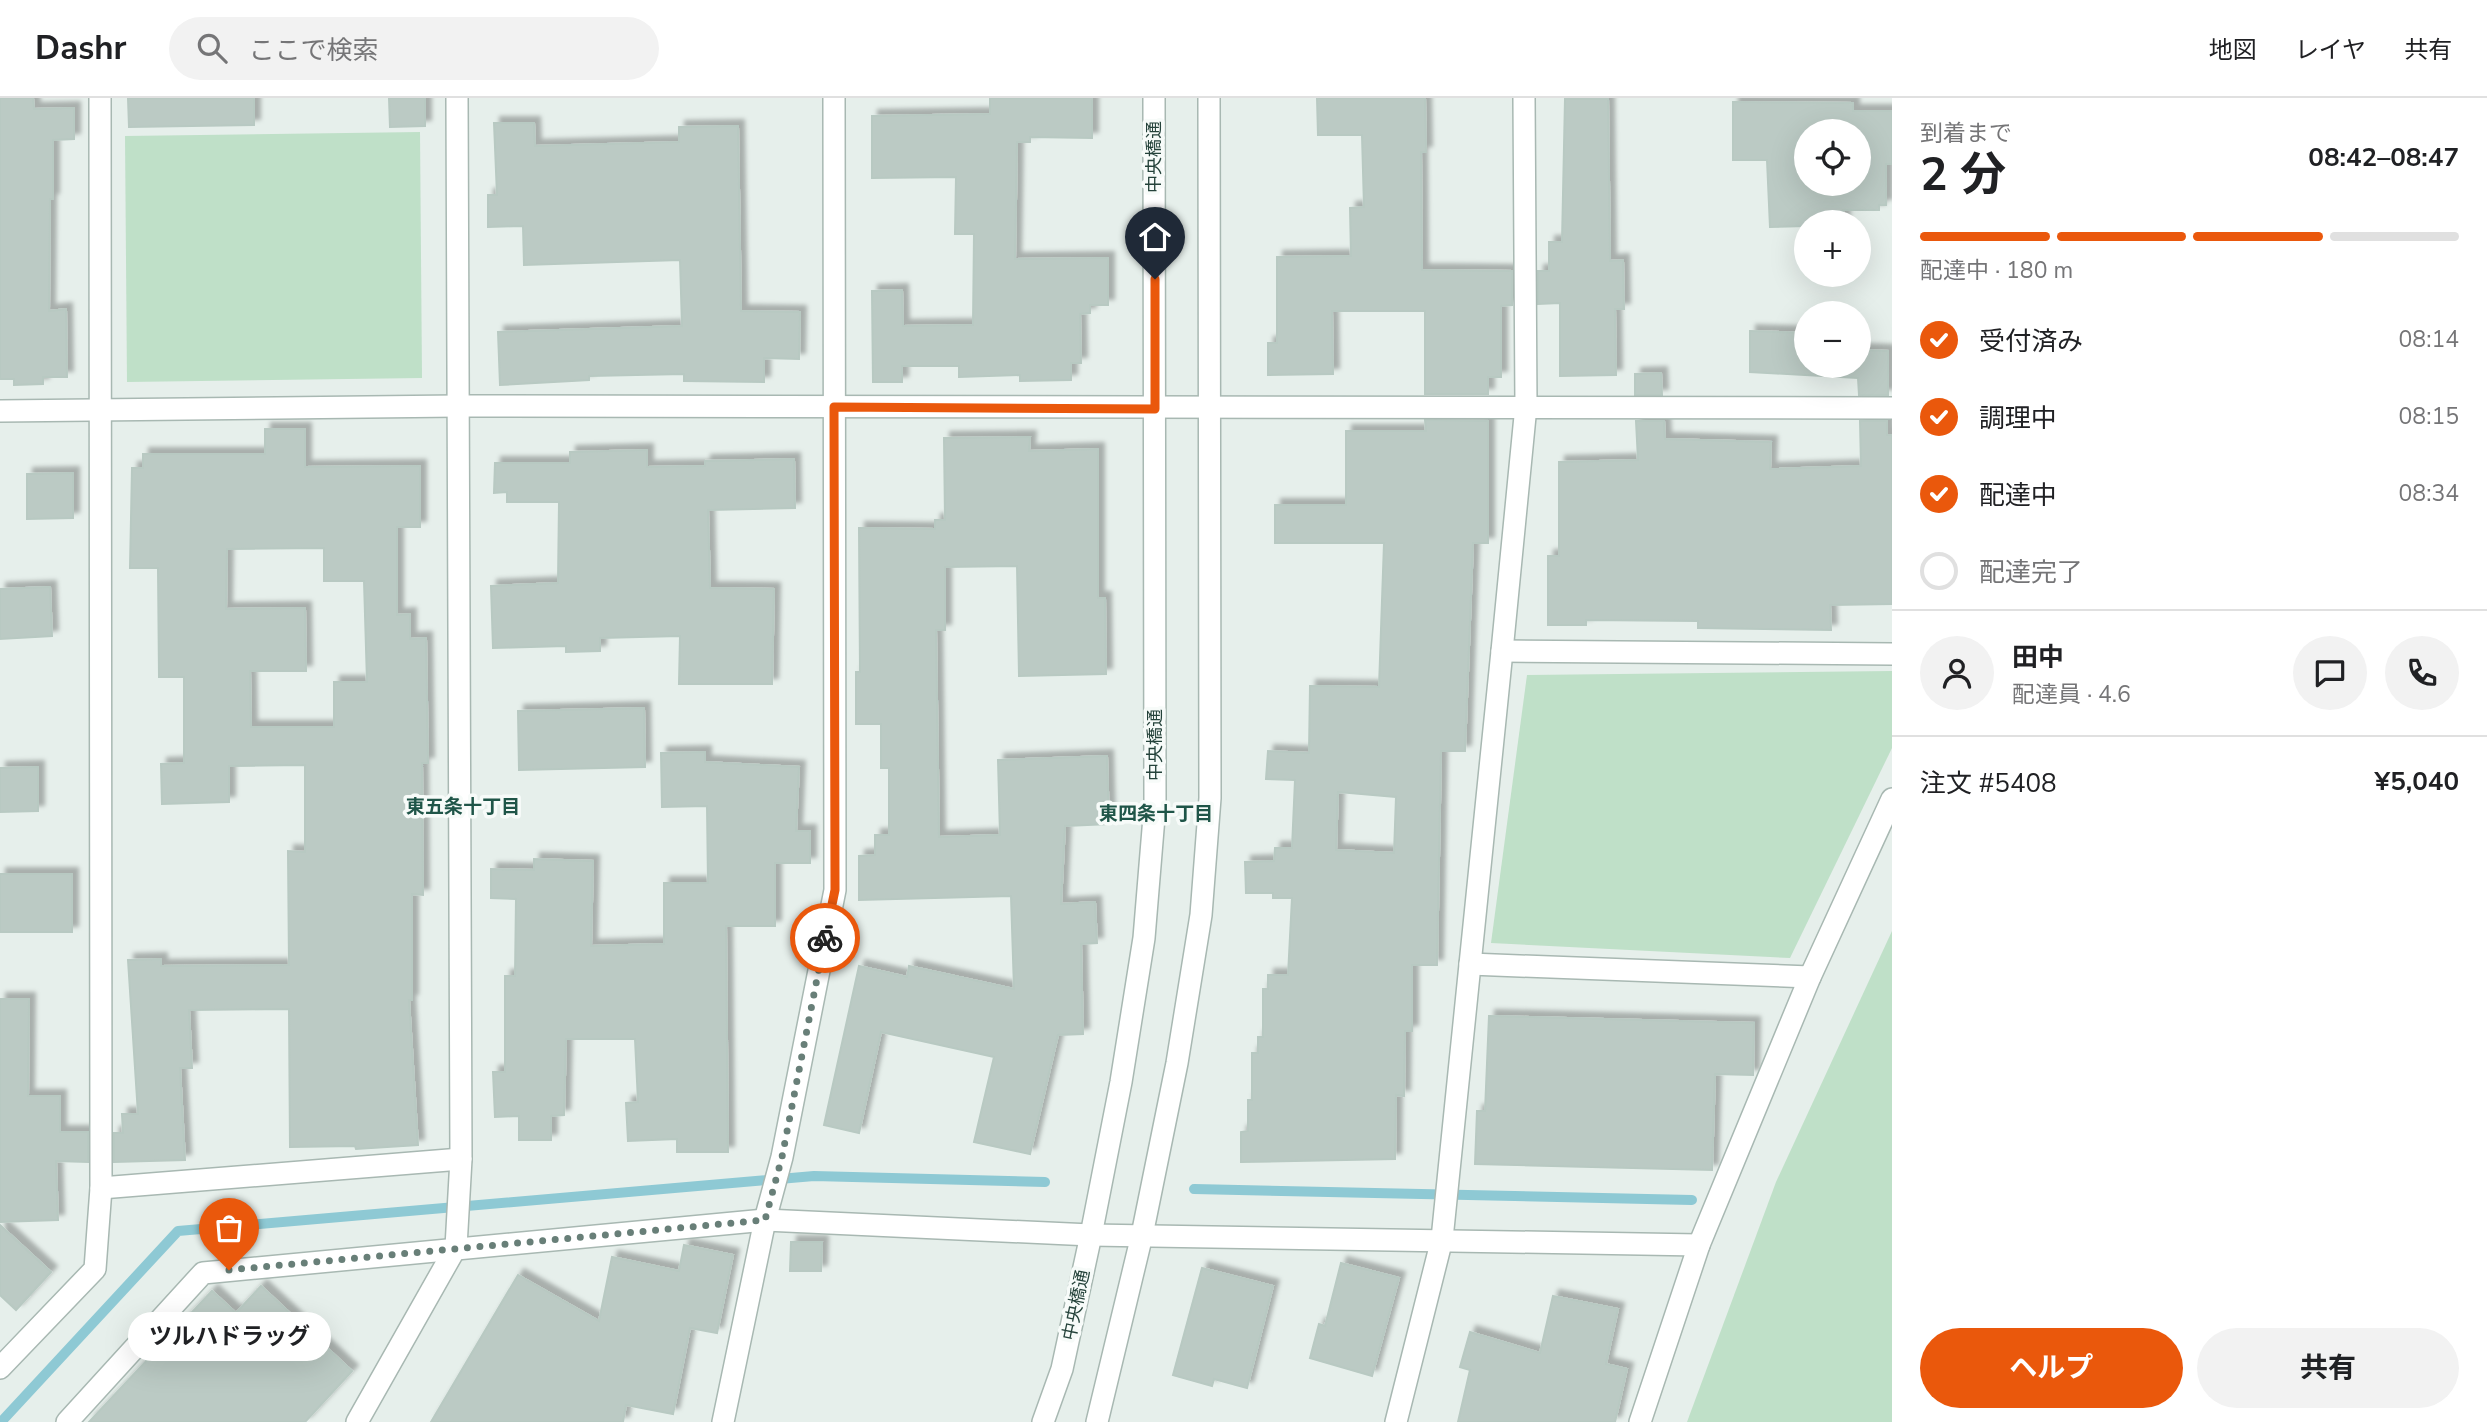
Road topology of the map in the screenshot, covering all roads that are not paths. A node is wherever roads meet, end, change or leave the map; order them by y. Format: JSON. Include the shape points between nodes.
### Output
{"nodes":[{"id":1,"x":100,"y":98,"type":"edge"},
{"id":2,"x":457,"y":98,"type":"edge"},
{"id":3,"x":834,"y":98,"type":"edge"},
{"id":4,"x":1154,"y":98,"type":"edge"},
{"id":5,"x":1209,"y":98,"type":"edge"},
{"id":6,"x":1524,"y":98,"type":"edge"},
{"id":7,"x":458,"y":405,"type":"junction"},
{"id":8,"x":1526,"y":405,"type":"junction"},
{"id":9,"x":834,"y":407,"type":"junction"},
{"id":10,"x":1892,"y":408,"type":"edge"},
{"id":11,"x":102,"y":409,"type":"junction"},
{"id":12,"x":1155,"y":409,"type":"junction"},
{"id":13,"x":1210,"y":409,"type":"junction"},
{"id":14,"x":0,"y":411,"type":"edge"},
{"id":15,"x":1502,"y":651,"type":"junction"},
{"id":16,"x":1892,"y":654,"type":"edge"},
{"id":17,"x":1892,"y":799,"type":"edge"},
{"id":18,"x":1470,"y":964,"type":"junction"},
{"id":19,"x":1810,"y":977,"type":"junction"},
{"id":20,"x":461,"y":1159,"type":"junction"},
{"id":21,"x":101,"y":1188,"type":"junction"},
{"id":22,"x":765,"y":1220,"type":"junction"},
{"id":23,"x":1091,"y":1235,"type":"junction"},
{"id":24,"x":1142,"y":1235,"type":"junction"},
{"id":25,"x":1442,"y":1239,"type":"junction"},
{"id":26,"x":1699,"y":1245,"type":"junction"},
{"id":27,"x":456,"y":1247,"type":"junction"},
{"id":28,"x":0,"y":1368,"type":"edge"},
{"id":29,"x":67,"y":1422,"type":"edge"},
{"id":30,"x":357,"y":1422,"type":"edge"},
{"id":31,"x":723,"y":1422,"type":"edge"},
{"id":32,"x":1044,"y":1422,"type":"edge"},
{"id":33,"x":1097,"y":1422,"type":"edge"},
{"id":34,"x":1396,"y":1422,"type":"edge"},
{"id":35,"x":1640,"y":1422,"type":"edge"}],
"edges":[{"from":1,"to":11,"type":"street"},
{"from":2,"to":7,"type":"street"},
{"from":3,"to":9,"type":"street"},
{"from":4,"to":12,"type":"street","name":"中央橋通"},
{"from":5,"to":13,"type":"street"},
{"from":6,"to":8,"type":"street"},
{"from":7,"to":9,"type":"street"},
{"from":7,"to":11,"type":"street"},
{"from":7,"to":20,"type":"street"},
{"from":8,"to":10,"type":"street"},
{"from":8,"to":13,"type":"street"},
{"from":8,"to":15,"type":"street"},
{"from":9,"to":12,"type":"street"},
{"from":9,"to":22,"type":"street","via":[[835,890],[782,1157]]},
{"from":11,"to":14,"type":"street"},
{"from":11,"to":21,"type":"street"},
{"from":12,"to":13,"type":"street"},
{"from":12,"to":23,"type":"street","name":"中央橋通","via":[[1155,805],[1144,938]]},
{"from":13,"to":24,"type":"street","via":[[1210,798],[1201,915]]},
{"from":15,"to":16,"type":"street"},
{"from":15,"to":18,"type":"street"},
{"from":17,"to":19,"type":"street"},
{"from":18,"to":19,"type":"street"},
{"from":18,"to":25,"type":"street"},
{"from":19,"to":26,"type":"street"},
{"from":20,"to":21,"type":"street"},
{"from":20,"to":27,"type":"street"},
{"from":21,"to":28,"type":"street","via":[[95,1269]]},
{"from":22,"to":23,"type":"street"},
{"from":22,"to":27,"type":"street"},
{"from":22,"to":31,"type":"street"},
{"from":23,"to":24,"type":"street"},
{"from":23,"to":32,"type":"street","name":"中央橋通","via":[[1062,1369]]},
{"from":24,"to":25,"type":"street"},
{"from":24,"to":33,"type":"street"},
{"from":25,"to":26,"type":"street"},
{"from":25,"to":34,"type":"street"},
{"from":26,"to":35,"type":"street"},
{"from":27,"to":29,"type":"street","via":[[204,1273]]},
{"from":27,"to":30,"type":"street"}]}
